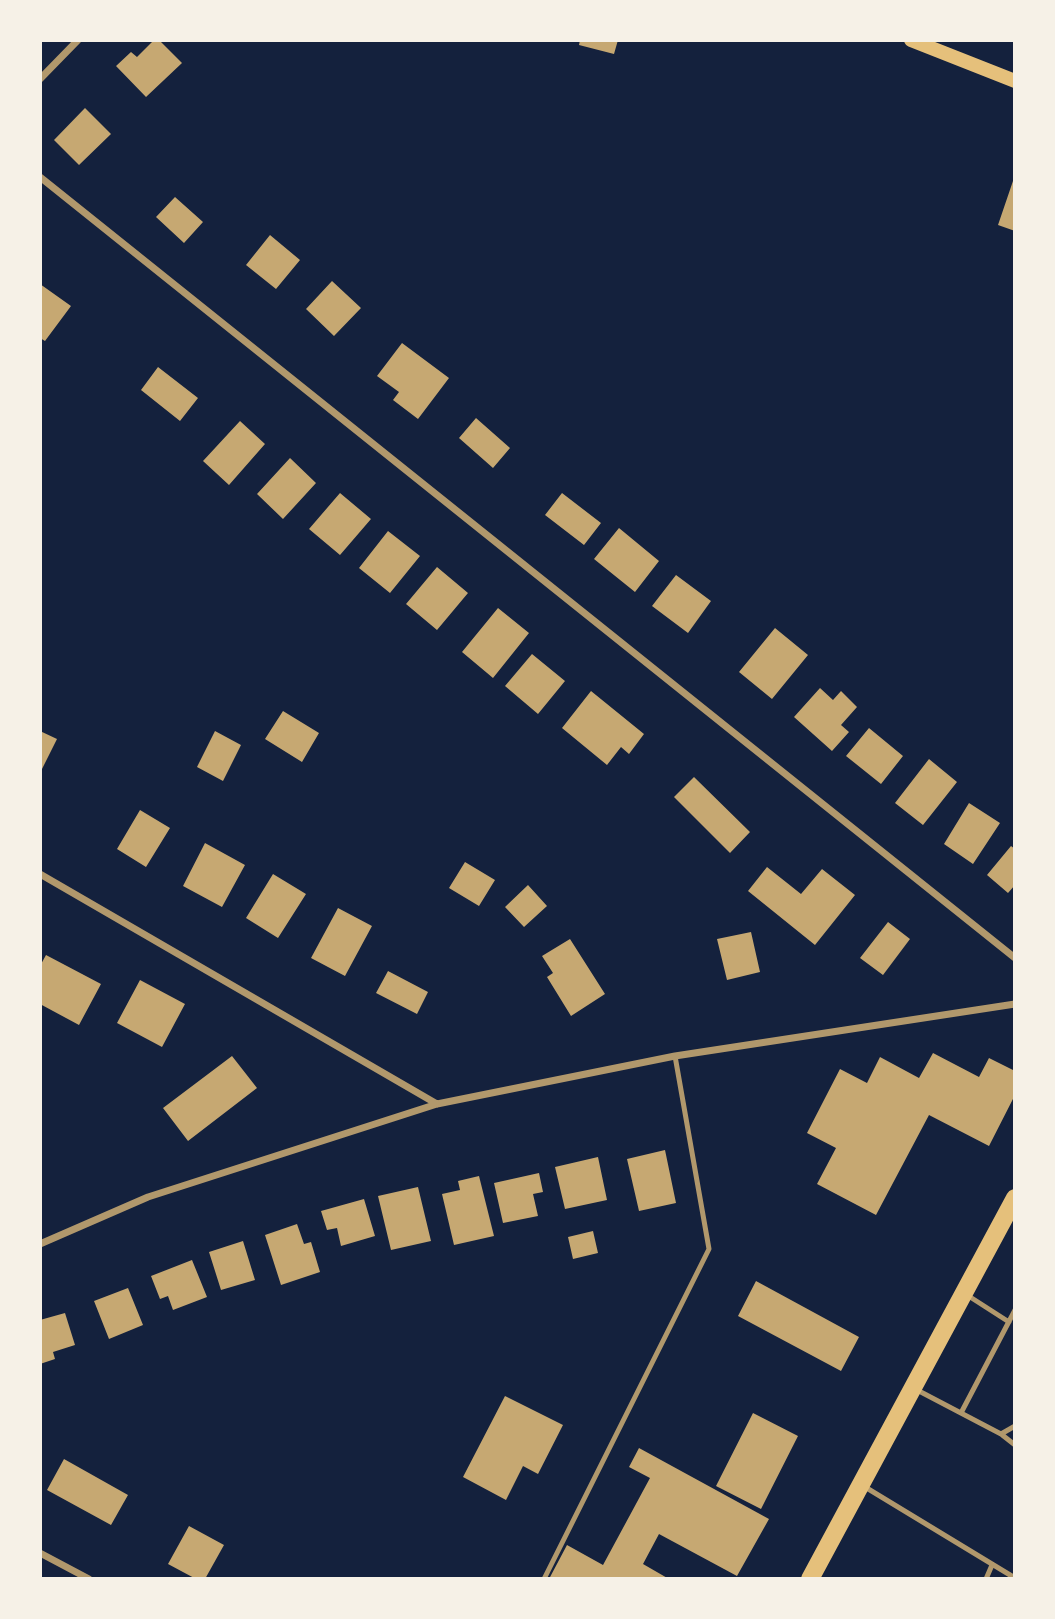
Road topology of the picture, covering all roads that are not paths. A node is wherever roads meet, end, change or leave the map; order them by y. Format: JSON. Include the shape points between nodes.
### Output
{"nodes":[{"id":1,"x":78,"y":40,"type":"edge"},
{"id":2,"x":911,"y":40,"type":"edge"},
{"id":3,"x":40,"y":79,"type":"edge"},
{"id":4,"x":1015,"y":81,"type":"edge"},
{"id":5,"x":40,"y":177,"type":"edge"},
{"id":6,"x":40,"y":874,"type":"edge"},
{"id":7,"x":1015,"y":958,"type":"edge"},
{"id":8,"x":1015,"y":1004,"type":"edge"},
{"id":9,"x":675,"y":1056,"type":"junction"},
{"id":10,"x":437,"y":1104,"type":"junction"},
{"id":11,"x":1015,"y":1198,"type":"edge"},
{"id":12,"x":40,"y":1244,"type":"edge"},
{"id":13,"x":964,"y":1293,"type":"junction"},
{"id":14,"x":1015,"y":1310,"type":"edge"},
{"id":15,"x":1009,"y":1322,"type":"junction"},
{"id":16,"x":912,"y":1388,"type":"junction"},
{"id":17,"x":961,"y":1413,"type":"junction"},
{"id":18,"x":1015,"y":1426,"type":"edge"},
{"id":19,"x":1001,"y":1434,"type":"junction"},
{"id":20,"x":1015,"y":1445,"type":"edge"},
{"id":21,"x":860,"y":1484,"type":"junction"},
{"id":22,"x":40,"y":1553,"type":"edge"},
{"id":23,"x":992,"y":1566,"type":"junction"},
{"id":24,"x":1015,"y":1578,"type":"edge"},
{"id":25,"x":89,"y":1579,"type":"edge"},
{"id":26,"x":544,"y":1579,"type":"edge"},
{"id":27,"x":810,"y":1579,"type":"edge"},
{"id":28,"x":986,"y":1579,"type":"edge"}],
"edges":[{"from":1,"to":3,"type":"street"},
{"from":2,"to":4,"type":"main road"},
{"from":5,"to":7,"type":"street"},
{"from":6,"to":10,"type":"street"},
{"from":8,"to":9,"type":"street"},
{"from":9,"to":10,"type":"street"},
{"from":9,"to":26,"type":"lane","via":[[709,1249]]},
{"from":10,"to":12,"type":"street","via":[[148,1197]]},
{"from":11,"to":13,"type":"main road"},
{"from":13,"to":15,"type":"lane"},
{"from":13,"to":16,"type":"main road"},
{"from":14,"to":15,"type":"lane"},
{"from":15,"to":17,"type":"lane"},
{"from":16,"to":17,"type":"lane"},
{"from":16,"to":21,"type":"main road"},
{"from":17,"to":19,"type":"lane"},
{"from":18,"to":19,"type":"lane"},
{"from":19,"to":20,"type":"lane"},
{"from":21,"to":23,"type":"lane"},
{"from":21,"to":27,"type":"main road"},
{"from":22,"to":25,"type":"street"},
{"from":23,"to":24,"type":"lane"},
{"from":23,"to":28,"type":"lane"}]}
